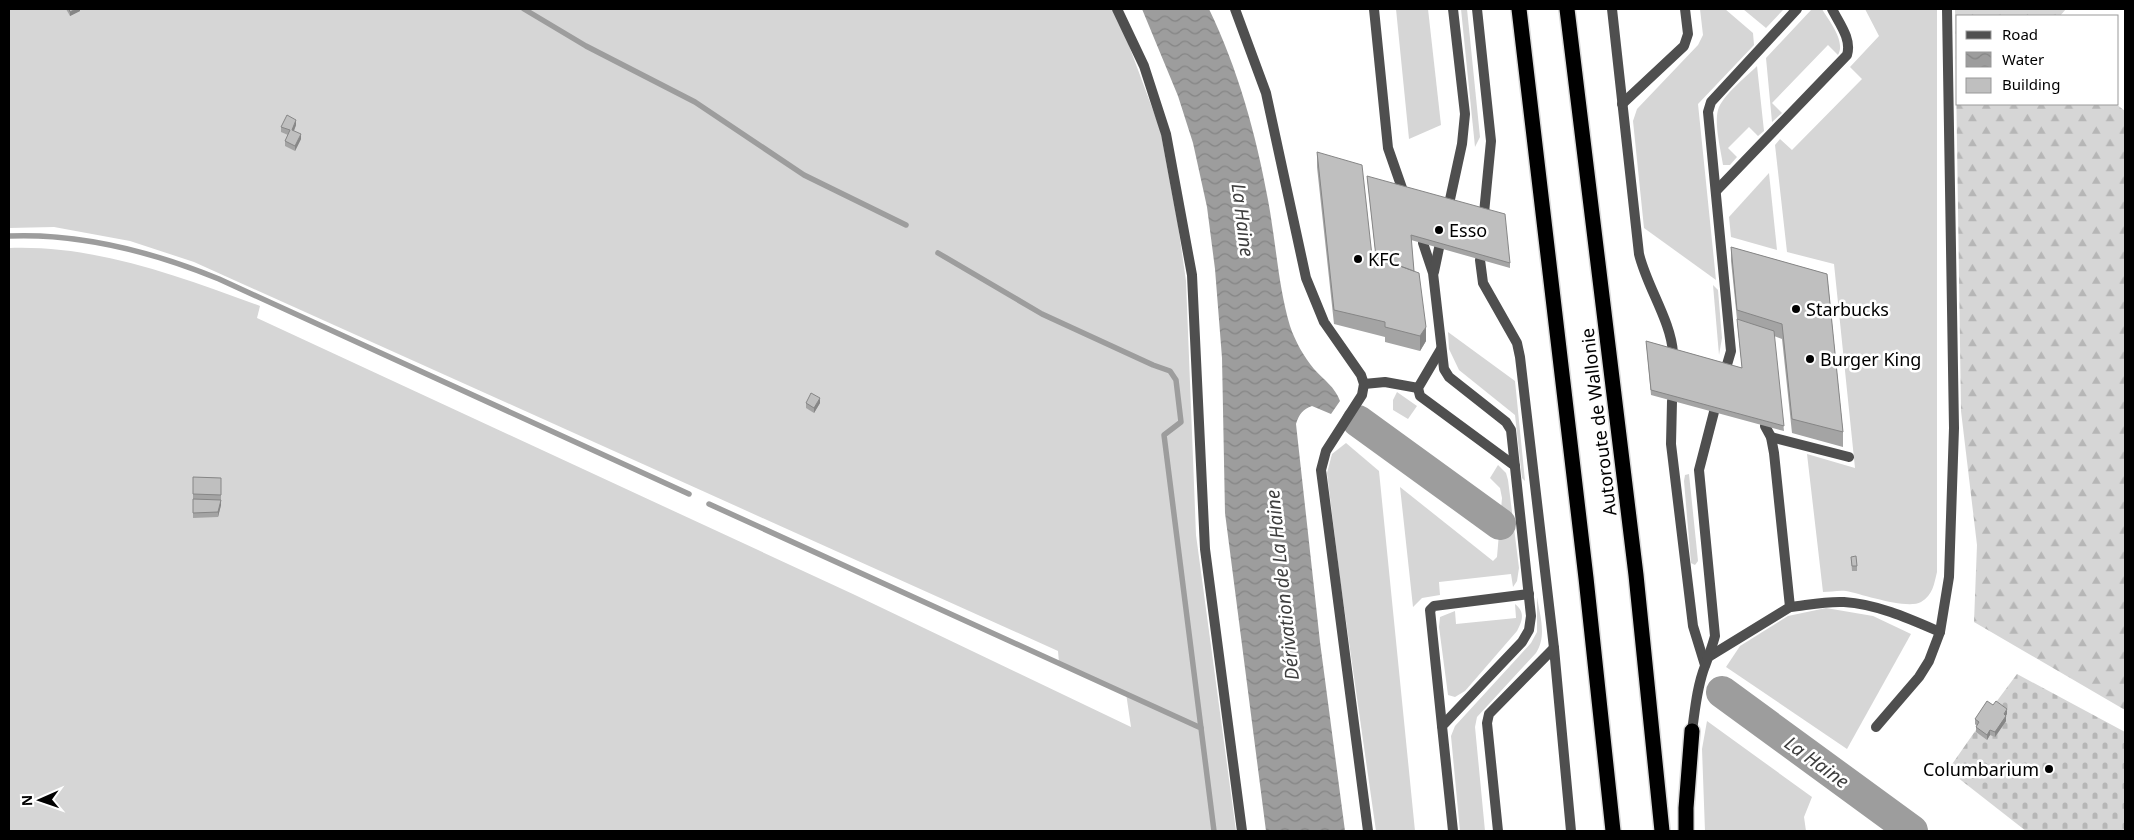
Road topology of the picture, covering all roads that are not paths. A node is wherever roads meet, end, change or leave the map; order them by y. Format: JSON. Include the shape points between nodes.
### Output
{"nodes":[{"id":1,"x":1117,"y":9,"type":"edge"},
{"id":2,"x":1235,"y":9,"type":"edge"},
{"id":3,"x":1374,"y":9,"type":"edge"},
{"id":4,"x":1453,"y":9,"type":"edge"},
{"id":5,"x":1477,"y":9,"type":"edge"},
{"id":6,"x":1520,"y":9,"type":"edge"},
{"id":7,"x":1567,"y":9,"type":"edge"},
{"id":8,"x":1612,"y":9,"type":"edge"},
{"id":9,"x":1685,"y":9,"type":"edge"},
{"id":10,"x":1797,"y":9,"type":"edge"},
{"id":11,"x":1832,"y":9,"type":"edge"},
{"id":12,"x":1947,"y":9,"type":"edge"},
{"id":13,"x":1622,"y":104,"type":"junction"},
{"id":14,"x":1716,"y":190,"type":"junction"},
{"id":15,"x":1403,"y":191,"type":"edge"},
{"id":16,"x":1449,"y":204,"type":"edge"},
{"id":17,"x":1484,"y":213,"type":"edge"},
{"id":18,"x":1423,"y":244,"type":"edge"},
{"id":19,"x":1439,"y":248,"type":"edge"},
{"id":20,"x":1480,"y":260,"type":"edge"},
{"id":21,"x":1433,"y":273,"type":"junction"},
{"id":22,"x":1440,"y":349,"type":"junction"},
{"id":23,"x":1731,"y":351,"type":"junction"},
{"id":24,"x":1673,"y":353,"type":"edge"},
{"id":25,"x":1726,"y":368,"type":"edge"},
{"id":26,"x":1737,"y":371,"type":"edge"},
{"id":27,"x":1364,"y":384,"type":"junction"},
{"id":28,"x":1418,"y":388,"type":"junction"},
{"id":29,"x":1672,"y":401,"type":"edge"},
{"id":30,"x":1714,"y":412,"type":"edge"},
{"id":31,"x":1765,"y":426,"type":"edge"},
{"id":32,"x":1771,"y":437,"type":"junction"},
{"id":33,"x":1849,"y":457,"type":"dead end"},
{"id":34,"x":1515,"y":466,"type":"junction"},
{"id":35,"x":1529,"y":594,"type":"junction"},
{"id":36,"x":1790,"y":607,"type":"junction"},
{"id":37,"x":1940,"y":632,"type":"junction"},
{"id":38,"x":1554,"y":648,"type":"junction"},
{"id":39,"x":1710,"y":656,"type":"junction"},
{"id":40,"x":1705,"y":665,"type":"junction"},
{"id":41,"x":1442,"y":726,"type":"junction"},
{"id":42,"x":1876,"y":727,"type":"dead end"},
{"id":43,"x":1692,"y":732,"type":"joint"},
{"id":44,"x":1242,"y":831,"type":"edge"},
{"id":45,"x":1368,"y":831,"type":"edge"},
{"id":46,"x":1453,"y":831,"type":"edge"},
{"id":47,"x":1498,"y":831,"type":"edge"},
{"id":48,"x":1571,"y":831,"type":"edge"},
{"id":49,"x":1613,"y":831,"type":"edge"},
{"id":50,"x":1662,"y":831,"type":"edge"},
{"id":51,"x":1686,"y":831,"type":"edge"}],
"edges":[{"from":1,"to":44,"type":"street","via":[[1144,66],[1166,134],[1192,275],[1205,549]]},
{"from":2,"to":27,"type":"street","via":[[1266,93],[1306,278],[1324,322],[1362,375]]},
{"from":3,"to":15,"type":"street","via":[[1388,148]]},
{"from":4,"to":16,"type":"street","via":[[1465,114]]},
{"from":5,"to":17,"type":"street","via":[[1491,141]]},
{"from":6,"to":49,"type":"highway","name":"Autoroute de Wallonie"},
{"from":7,"to":50,"type":"highway","name":"Autoroute de Wallonie","via":[[1636,575]]},
{"from":8,"to":13,"type":"street"},
{"from":9,"to":13,"type":"street","via":[[1688,34],[1684,46]]},
{"from":10,"to":14,"type":"street","via":[[1711,102],[1708,112]]},
{"from":11,"to":14,"type":"street","via":[[1847,38],[1850,48],[1847,55]]},
{"from":12,"to":37,"type":"street","via":[[1954,428],[1949,577]]},
{"from":13,"to":24,"type":"street","via":[[1639,254],[1672,340]]},
{"from":14,"to":23,"type":"street"},
{"from":18,"to":21,"type":"street"},
{"from":19,"to":21,"type":"street"},
{"from":20,"to":38,"type":"street","via":[[1482,283],[1517,343],[1520,357]]},
{"from":21,"to":22,"type":"street"},
{"from":22,"to":28,"type":"street"},
{"from":22,"to":34,"type":"street","via":[[1449,378],[1506,422]]},
{"from":23,"to":25,"type":"street"},
{"from":23,"to":26,"type":"street"},
{"from":27,"to":28,"type":"street","via":[[1385,382]]},
{"from":27,"to":45,"type":"street","via":[[1362,395],[1326,451],[1321,470]]},
{"from":28,"to":34,"type":"street","via":[[1420,396]]},
{"from":29,"to":40,"type":"street","via":[[1671,444],[1693,626]]},
{"from":30,"to":39,"type":"street","via":[[1699,470],[1714,636]]},
{"from":31,"to":32,"type":"street"},
{"from":32,"to":33,"type":"street"},
{"from":32,"to":36,"type":"street"},
{"from":34,"to":35,"type":"street"},
{"from":35,"to":41,"type":"street","via":[[1531,616],[1522,642]]},
{"from":35,"to":41,"type":"street","via":[[1434,606],[1430,610]]},
{"from":36,"to":37,"type":"street","via":[[1845,602],[1879,609]]},
{"from":36,"to":39,"type":"street"},
{"from":37,"to":42,"type":"street","via":[[1919,678]]},
{"from":38,"to":47,"type":"street","via":[[1489,714],[1487,723]]},
{"from":38,"to":48,"type":"street"},
{"from":39,"to":40,"type":"street"},
{"from":40,"to":43,"type":"street"},
{"from":41,"to":46,"type":"street"},
{"from":43,"to":51,"type":"highway"}]}
